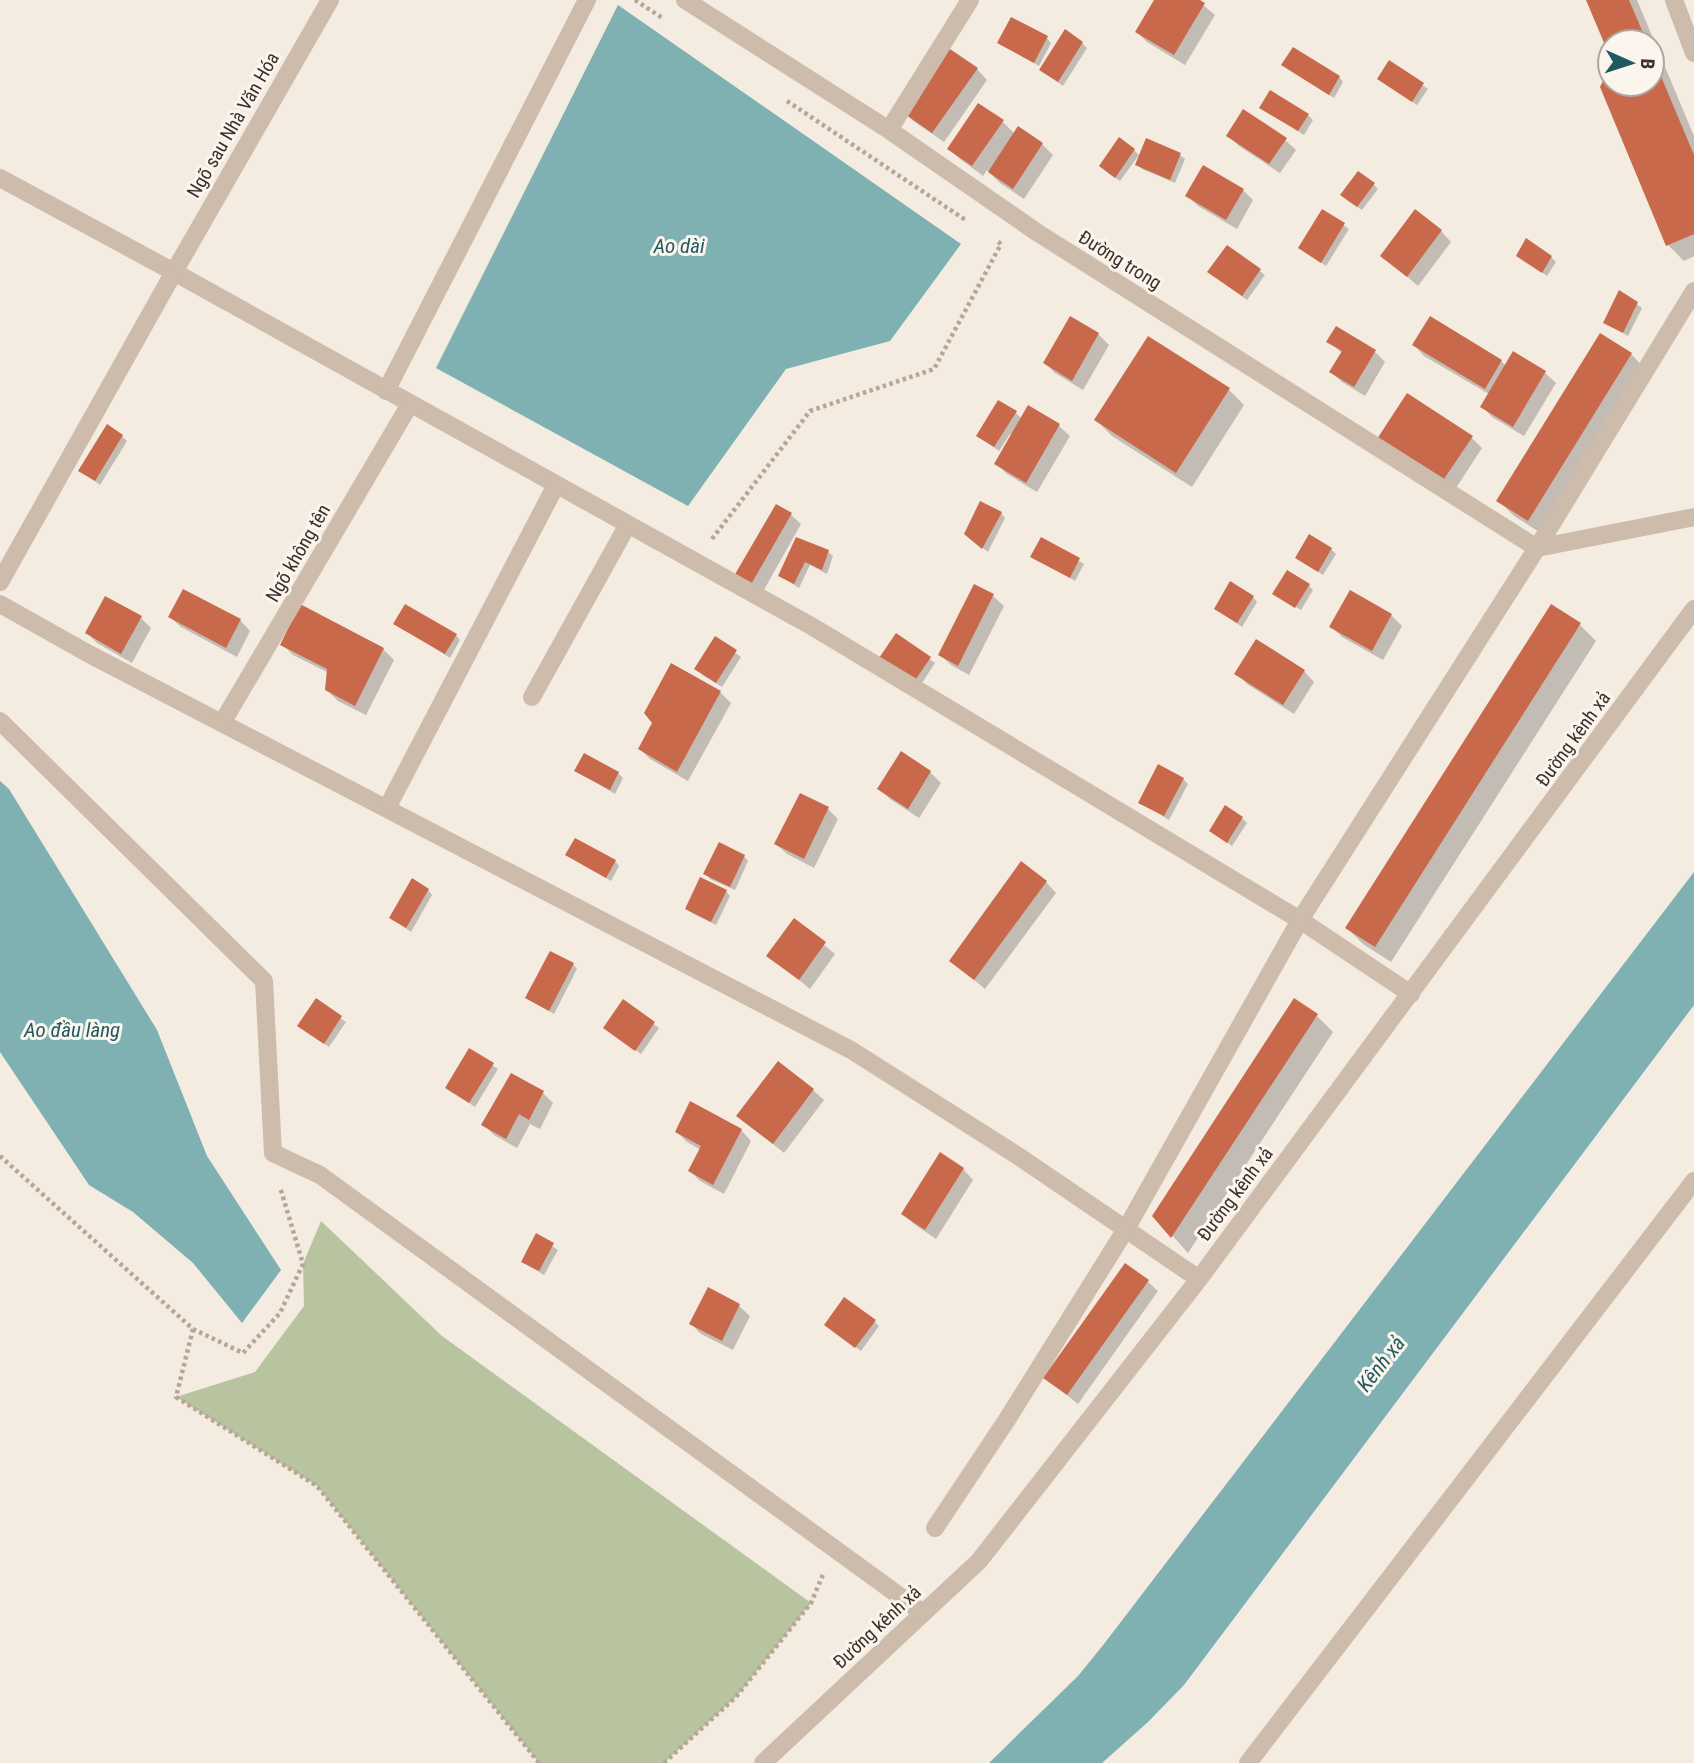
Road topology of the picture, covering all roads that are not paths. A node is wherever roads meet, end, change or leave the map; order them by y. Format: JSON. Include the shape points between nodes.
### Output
{"nodes":[{"id":1,"x":330,"y":0,"type":"edge"},
{"id":2,"x":587,"y":0,"type":"edge"},
{"id":3,"x":685,"y":0,"type":"edge"},
{"id":4,"x":970,"y":0,"type":"edge"},
{"id":5,"x":1674,"y":0,"type":"edge"},
{"id":6,"x":1694,"y":53,"type":"edge"},
{"id":7,"x":889,"y":130,"type":"junction"},
{"id":8,"x":0,"y":178,"type":"edge"},
{"id":9,"x":173,"y":272,"type":"junction"},
{"id":10,"x":1694,"y":291,"type":"edge"},
{"id":11,"x":386,"y":391,"type":"junction"},
{"id":12,"x":410,"y":404,"type":"junction"},
{"id":13,"x":556,"y":485,"type":"junction"},
{"id":14,"x":1694,"y":517,"type":"edge"},
{"id":15,"x":627,"y":526,"type":"junction"},
{"id":16,"x":1537,"y":548,"type":"junction"},
{"id":17,"x":0,"y":582,"type":"edge"},
{"id":18,"x":0,"y":604,"type":"edge"},
{"id":19,"x":1694,"y":609,"type":"edge"},
{"id":20,"x":531,"y":697,"type":"dead end"},
{"id":21,"x":0,"y":721,"type":"edge"},
{"id":22,"x":222,"y":723,"type":"junction"},
{"id":23,"x":387,"y":808,"type":"junction"},
{"id":24,"x":1300,"y":920,"type":"junction"},
{"id":25,"x":1411,"y":994,"type":"junction"},
{"id":26,"x":1694,"y":1181,"type":"edge"},
{"id":27,"x":1126,"y":1229,"type":"junction"},
{"id":28,"x":1199,"y":1279,"type":"junction"},
{"id":29,"x":935,"y":1528,"type":"dead end"},
{"id":30,"x":923,"y":1613,"type":"junction"},
{"id":31,"x":763,"y":1763,"type":"edge"},
{"id":32,"x":1248,"y":1763,"type":"edge"}],
"edges":[{"from":1,"to":9,"type":"street","name":"Ngõ sau Nhà Văn Hóa"},
{"from":2,"to":11,"type":"street"},
{"from":3,"to":7,"type":"street","name":"Đường trong"},
{"from":4,"to":7,"type":"street"},
{"from":5,"to":6,"type":"street"},
{"from":7,"to":16,"type":"street","name":"Đường trong","via":[[1038,233]]},
{"from":8,"to":9,"type":"street"},
{"from":9,"to":11,"type":"street"},
{"from":9,"to":17,"type":"street","name":"Ngõ sau Nhà Văn Hóa"},
{"from":10,"to":16,"type":"street"},
{"from":11,"to":12,"type":"street"},
{"from":12,"to":13,"type":"street"},
{"from":12,"to":22,"type":"street","name":"Ngõ không tên"},
{"from":13,"to":15,"type":"street"},
{"from":13,"to":23,"type":"street"},
{"from":14,"to":16,"type":"street"},
{"from":15,"to":20,"type":"street"},
{"from":15,"to":24,"type":"street","via":[[813,627]]},
{"from":16,"to":24,"type":"street"},
{"from":18,"to":22,"type":"street"},
{"from":19,"to":25,"type":"street","name":"Đường kênh xả"},
{"from":21,"to":30,"type":"street","via":[[264,981],[273,1153],[320,1175]]},
{"from":22,"to":23,"type":"street"},
{"from":23,"to":27,"type":"street","via":[[851,1050]]},
{"from":24,"to":25,"type":"street"},
{"from":24,"to":27,"type":"street"},
{"from":25,"to":28,"type":"street","name":"Đường kênh xả"},
{"from":26,"to":32,"type":"street"},
{"from":27,"to":28,"type":"street"},
{"from":27,"to":29,"type":"street"},
{"from":28,"to":30,"type":"street","name":"Đường kênh xả","via":[[979,1561]]},
{"from":30,"to":31,"type":"street","name":"Đường kênh xả"}]}
